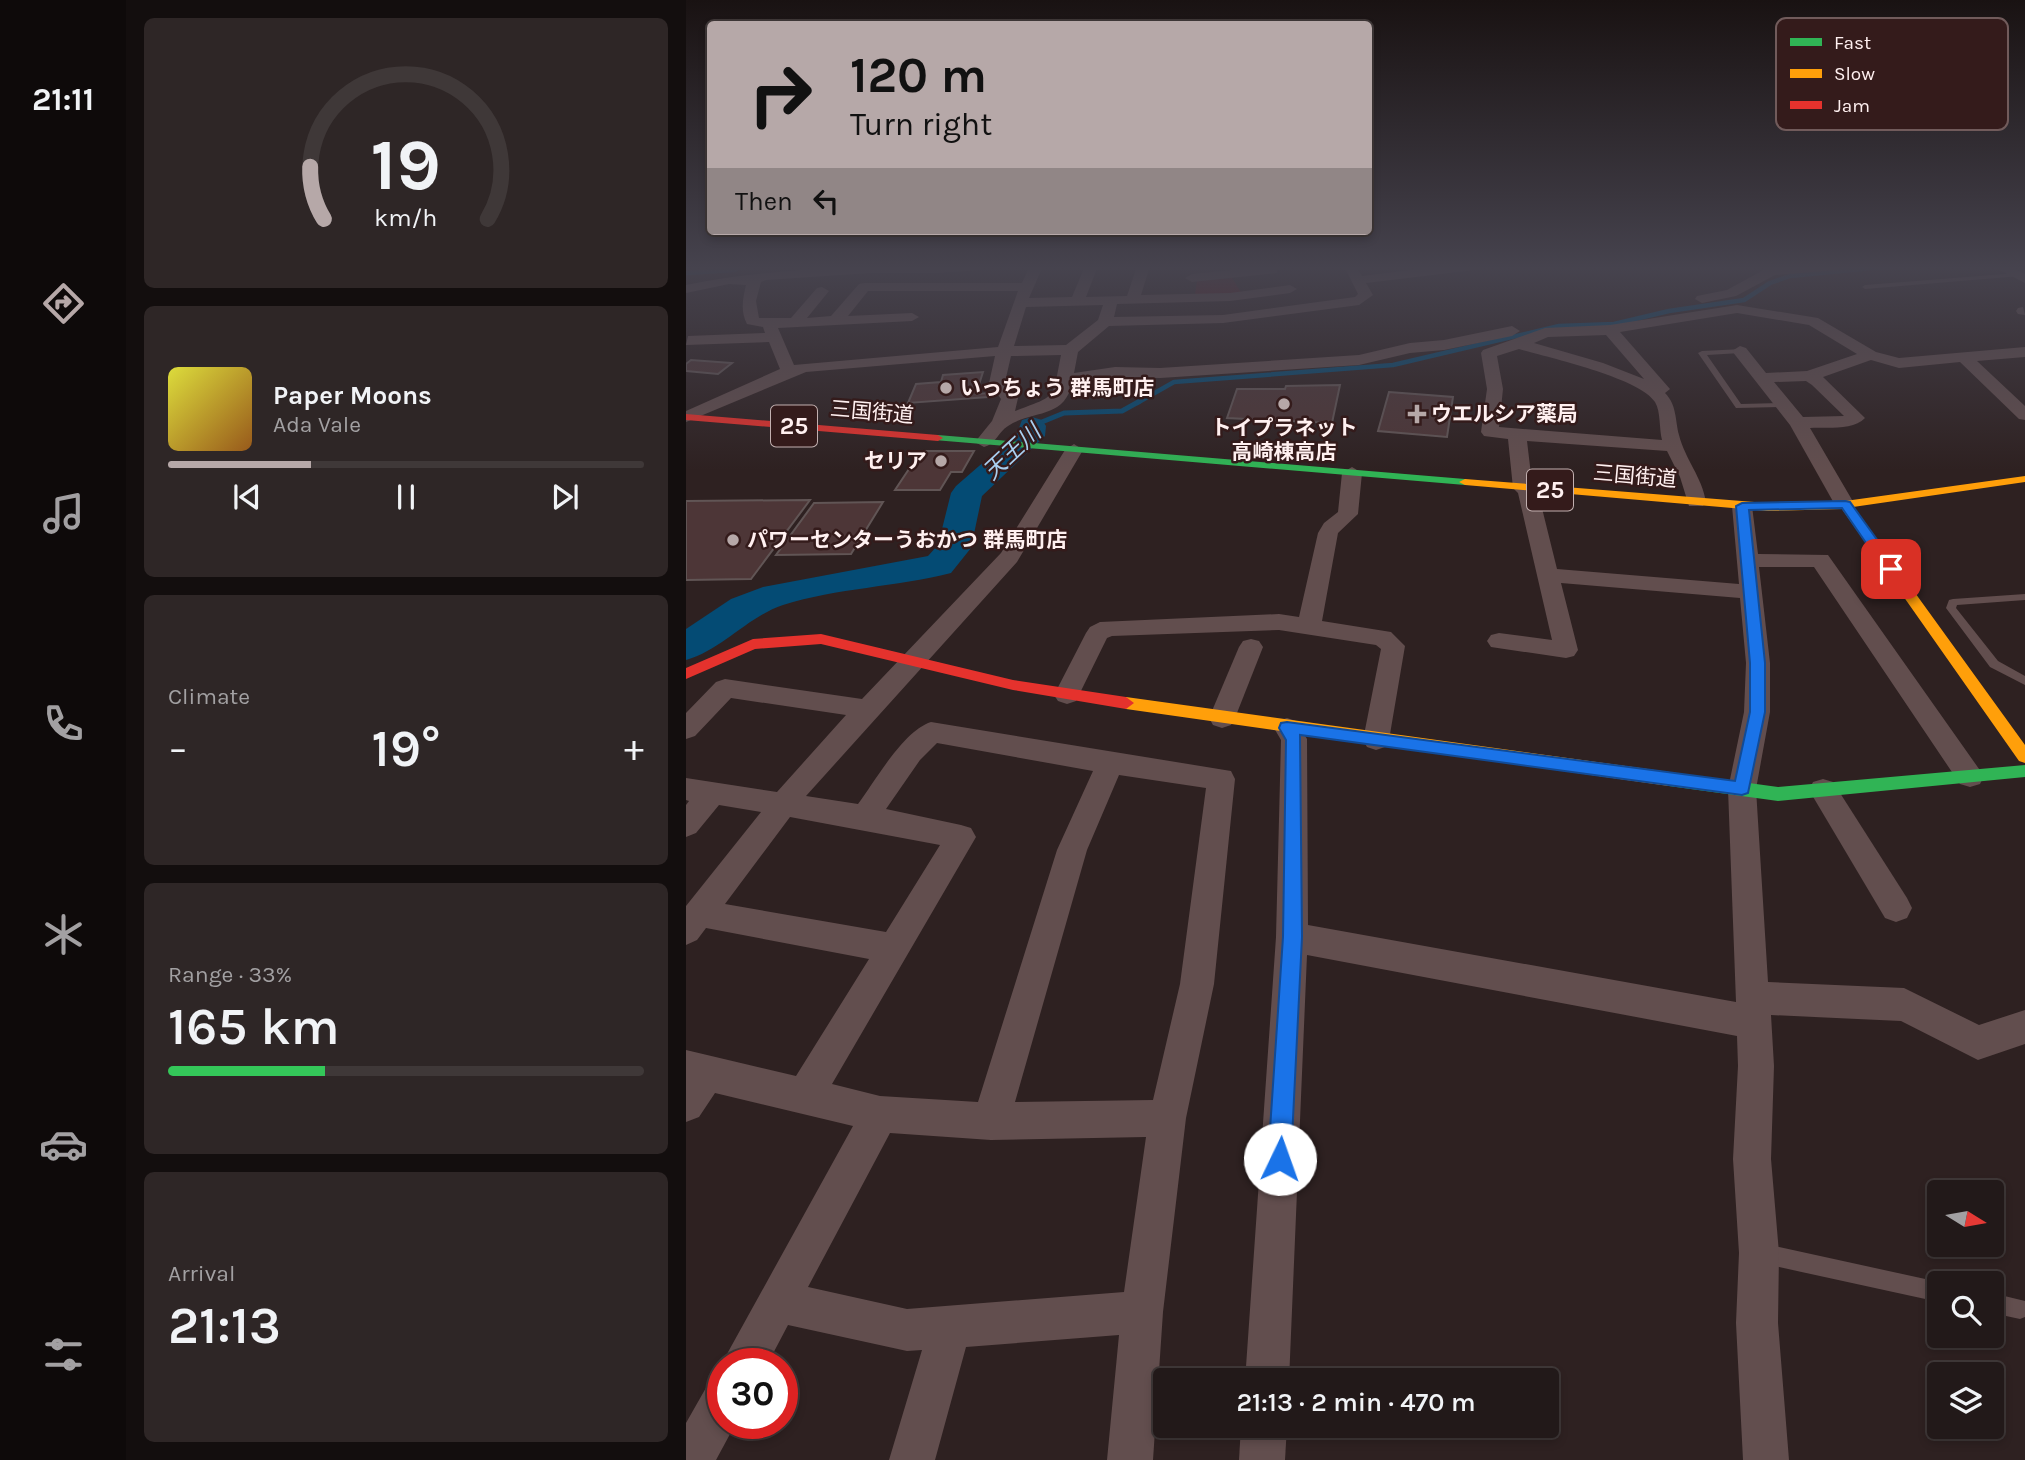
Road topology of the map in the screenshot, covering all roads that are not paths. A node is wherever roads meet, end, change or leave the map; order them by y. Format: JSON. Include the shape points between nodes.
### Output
{"nodes":[{"id":1,"x":740,"y":334,"type":"edge"},
{"id":2,"x":773,"y":334,"type":"edge"},
{"id":3,"x":1009,"y":334,"type":"edge"},
{"id":4,"x":1090,"y":334,"type":"edge"},
{"id":5,"x":1498,"y":334,"type":"edge"},
{"id":6,"x":1540,"y":334,"type":"edge"},
{"id":7,"x":1614,"y":334,"type":"edge"},
{"id":8,"x":1835,"y":334,"type":"edge"},
{"id":9,"x":688,"y":341,"type":"edge"},
{"id":10,"x":1519,"y":344,"type":"junction"},
{"id":11,"x":1070,"y":350,"type":"junction"},
{"id":12,"x":1003,"y":351,"type":"junction"},
{"id":13,"x":1740,"y":351,"type":"joint"},
{"id":14,"x":2025,"y":352,"type":"edge"},
{"id":15,"x":1870,"y":355,"type":"junction"},
{"id":16,"x":1964,"y":358,"type":"junction"},
{"id":17,"x":789,"y":371,"type":"junction"},
{"id":18,"x":1809,"y":376,"type":"junction"},
{"id":19,"x":1763,"y":378,"type":"junction"},
{"id":20,"x":1066,"y":379,"type":"junction"},
{"id":21,"x":1654,"y":390,"type":"junction"},
{"id":22,"x":1782,"y":405,"type":"junction"},
{"id":23,"x":2025,"y":415,"type":"edge"},
{"id":24,"x":686,"y":417,"type":"edge"},
{"id":25,"x":1003,"y":422,"type":"junction"},
{"id":26,"x":1798,"y":423,"type":"junction"},
{"id":27,"x":1517,"y":435,"type":"junction"},
{"id":28,"x":984,"y":442,"type":"junction"},
{"id":29,"x":1673,"y":445,"type":"junction"},
{"id":30,"x":1074,"y":450,"type":"junction"},
{"id":31,"x":1352,"y":473,"type":"junction"},
{"id":32,"x":2025,"y":479,"type":"edge"},
{"id":33,"x":1525,"y":488,"type":"junction"},
{"id":34,"x":1696,"y":502,"type":"junction"},
{"id":35,"x":1845,"y":505,"type":"junction"},
{"id":36,"x":1742,"y":506,"type":"junction"},
{"id":37,"x":1548,"y":575,"type":"junction"},
{"id":38,"x":1748,"y":576,"type":"junction"},
{"id":39,"x":2025,"y":597,"type":"edge"},
{"id":40,"x":1309,"y":626,"type":"junction"},
{"id":41,"x":1499,"y":641,"type":"dead end"},
{"id":42,"x":1251,"y":647,"type":"dead end"},
{"id":43,"x":913,"y":661,"type":"junction"},
{"id":44,"x":686,"y":674,"type":"edge"},
{"id":45,"x":2025,"y":681,"type":"edge"},
{"id":46,"x":1068,"y":695,"type":"junction"},
{"id":47,"x":867,"y":709,"type":"junction"},
{"id":48,"x":1222,"y":718,"type":"junction"},
{"id":49,"x":1287,"y":728,"type":"junction"},
{"id":50,"x":686,"y":729,"type":"edge"},
{"id":51,"x":1376,"y":740,"type":"junction"},
{"id":52,"x":2025,"y":757,"type":"edge"},
{"id":53,"x":1110,"y":763,"type":"junction"},
{"id":54,"x":2025,"y":771,"type":"edge"},
{"id":55,"x":1970,"y":776,"type":"junction"},
{"id":56,"x":1742,"y":789,"type":"junction"},
{"id":57,"x":1823,"y":790,"type":"junction"},
{"id":58,"x":698,"y":792,"type":"edge"},
{"id":59,"x":781,"y":806,"type":"junction"},
{"id":60,"x":866,"y":817,"type":"junction"},
{"id":61,"x":686,"y":825,"type":"edge"},
{"id":62,"x":1896,"y":908,"type":"dead end"},
{"id":63,"x":692,"y":921,"type":"edge"},
{"id":64,"x":1293,"y":937,"type":"junction"},
{"id":65,"x":894,"y":949,"type":"junction"},
{"id":66,"x":1753,"y":1010,"type":"junction"},
{"id":67,"x":2025,"y":1027,"type":"edge"},
{"id":68,"x":697,"y":1071,"type":"edge"},
{"id":69,"x":805,"y":1095,"type":"junction"},
{"id":70,"x":686,"y":1104,"type":"edge"},
{"id":71,"x":880,"y":1114,"type":"junction"},
{"id":72,"x":1167,"y":1118,"type":"junction"},
{"id":73,"x":991,"y":1121,"type":"junction"},
{"id":74,"x":1759,"y":1253,"type":"junction"},
{"id":75,"x":1927,"y":1289,"type":"edge"},
{"id":76,"x":778,"y":1302,"type":"junction"},
{"id":77,"x":2004,"y":1306,"type":"edge"},
{"id":78,"x":2020,"y":1309,"type":"dead end"},
{"id":79,"x":1142,"y":1312,"type":"junction"},
{"id":80,"x":950,"y":1328,"type":"junction"},
{"id":81,"x":752,"y":1348,"type":"edge"},
{"id":82,"x":1268,"y":1368,"type":"edge"},
{"id":83,"x":707,"y":1431,"type":"edge"},
{"id":84,"x":1263,"y":1438,"type":"edge"},
{"id":85,"x":691,"y":1460,"type":"edge"},
{"id":86,"x":912,"y":1460,"type":"edge"},
{"id":87,"x":1130,"y":1460,"type":"edge"},
{"id":88,"x":1262,"y":1460,"type":"edge"},
{"id":89,"x":1766,"y":1460,"type":"edge"}],
"edges":[{"from":1,"to":9,"type":"street"},
{"from":2,"to":17,"type":"street"},
{"from":3,"to":12,"type":"street"},
{"from":4,"to":11,"type":"street"},
{"from":5,"to":20,"type":"street","via":[[1359,360],[1115,372]]},
{"from":6,"to":10,"type":"street"},
{"from":7,"to":21,"type":"street","via":[[1663,389]]},
{"from":8,"to":15,"type":"street"},
{"from":10,"to":21,"type":"street"},
{"from":10,"to":27,"type":"street","via":[[1489,352],[1495,389],[1490,432]]},
{"from":11,"to":12,"type":"street"},
{"from":11,"to":20,"type":"street"},
{"from":12,"to":17,"type":"street"},
{"from":12,"to":25,"type":"street","via":[[997,383],[1010,398]]},
{"from":13,"to":19,"type":"street"},
{"from":13,"to":22,"type":"lane","via":[[1702,353],[1740,406]]},
{"from":14,"to":16,"type":"street"},
{"from":15,"to":16,"type":"street","via":[[1912,363]]},
{"from":15,"to":18,"type":"street"},
{"from":16,"to":23,"type":"street"},
{"from":17,"to":24,"type":"street"},
{"from":18,"to":19,"type":"street"},
{"from":18,"to":26,"type":"street","via":[[1856,418]]},
{"from":19,"to":22,"type":"street"},
{"from":20,"to":25,"type":"street","via":[[1061,396],[1053,403]]},
{"from":21,"to":29,"type":"street","via":[[1663,401]]},
{"from":22,"to":26,"type":"street"},
{"from":24,"to":28,"type":"main road","name":"三国街道","number":"25"},
{"from":25,"to":28,"type":"street"},
{"from":26,"to":35,"type":"street"},
{"from":27,"to":29,"type":"street"},
{"from":27,"to":33,"type":"street"},
{"from":28,"to":30,"type":"main road","name":"三国街道","number":"25"},
{"from":29,"to":34,"type":"street","via":[[1691,475]]},
{"from":30,"to":31,"type":"main road","name":"三国街道","number":"25"},
{"from":30,"to":43,"type":"street","via":[[1009,556]]},
{"from":31,"to":33,"type":"main road","name":"三国街道","number":"25"},
{"from":31,"to":40,"type":"street","via":[[1348,514],[1328,533]]},
{"from":32,"to":35,"type":"main road","name":"三国街道","number":"25"},
{"from":33,"to":34,"type":"main road","name":"三国街道","number":"25"},
{"from":33,"to":37,"type":"street"},
{"from":34,"to":36,"type":"main road","name":"三国街道","number":"25"},
{"from":35,"to":36,"type":"main road","name":"三国街道","number":"25"},
{"from":35,"to":52,"type":"main road"},
{"from":36,"to":38,"type":"street"},
{"from":37,"to":38,"type":"street"},
{"from":37,"to":41,"type":"street","via":[[1566,650]]},
{"from":38,"to":55,"type":"street","via":[[1820,560]]},
{"from":38,"to":56,"type":"street","via":[[1758,663],[1758,712]]},
{"from":39,"to":45,"type":"lane","via":[[1953,602],[1951,608],[1994,664]]},
{"from":40,"to":46,"type":"street","via":[[1279,622],[1108,628],[1098,633]]},
{"from":40,"to":51,"type":"street","via":[[1383,638],[1392,646]]},
{"from":42,"to":48,"type":"street"},
{"from":43,"to":44,"type":"main road","via":[[821,639],[754,644]]},
{"from":43,"to":46,"type":"main road"},
{"from":43,"to":47,"type":"street"},
{"from":46,"to":48,"type":"main road"},
{"from":47,"to":50,"type":"street","via":[[725,688]]},
{"from":47,"to":59,"type":"street"},
{"from":48,"to":49,"type":"main road"},
{"from":49,"to":51,"type":"main road"},
{"from":49,"to":64,"type":"street","via":[[1294,739]]},
{"from":51,"to":56,"type":"main road"},
{"from":53,"to":60,"type":"street","via":[[931,732],[910,753]]},
{"from":53,"to":72,"type":"street","via":[[1221,779],[1197,984]]},
{"from":53,"to":73,"type":"street","via":[[1072,850]]},
{"from":54,"to":55,"type":"main road"},
{"from":55,"to":57,"type":"main road"},
{"from":56,"to":57,"type":"main road","via":[[1778,794]]},
{"from":56,"to":66,"type":"street"},
{"from":57,"to":62,"type":"street"},
{"from":58,"to":59,"type":"street"},
{"from":58,"to":61,"type":"street"},
{"from":59,"to":60,"type":"street"},
{"from":59,"to":63,"type":"street"},
{"from":60,"to":65,"type":"street","via":[[961,837]]},
{"from":63,"to":65,"type":"street"},
{"from":64,"to":66,"type":"street"},
{"from":64,"to":82,"type":"street"},
{"from":65,"to":69,"type":"street"},
{"from":66,"to":67,"type":"street","via":[[1904,1005],[1978,1043]]},
{"from":66,"to":74,"type":"street","via":[[1752,1158]]},
{"from":68,"to":69,"type":"street"},
{"from":68,"to":70,"type":"street"},
{"from":69,"to":71,"type":"street"},
{"from":71,"to":73,"type":"street"},
{"from":71,"to":76,"type":"street"},
{"from":72,"to":73,"type":"street"},
{"from":72,"to":79,"type":"street"},
{"from":74,"to":75,"type":"lane"},
{"from":74,"to":89,"type":"street","via":[[1757,1323]]},
{"from":76,"to":80,"type":"street","via":[[907,1330]]},
{"from":76,"to":81,"type":"street"},
{"from":77,"to":78,"type":"lane"},
{"from":79,"to":80,"type":"street"},
{"from":79,"to":87,"type":"street"},
{"from":80,"to":86,"type":"street"},
{"from":83,"to":85,"type":"street"},
{"from":84,"to":88,"type":"street"}]}
